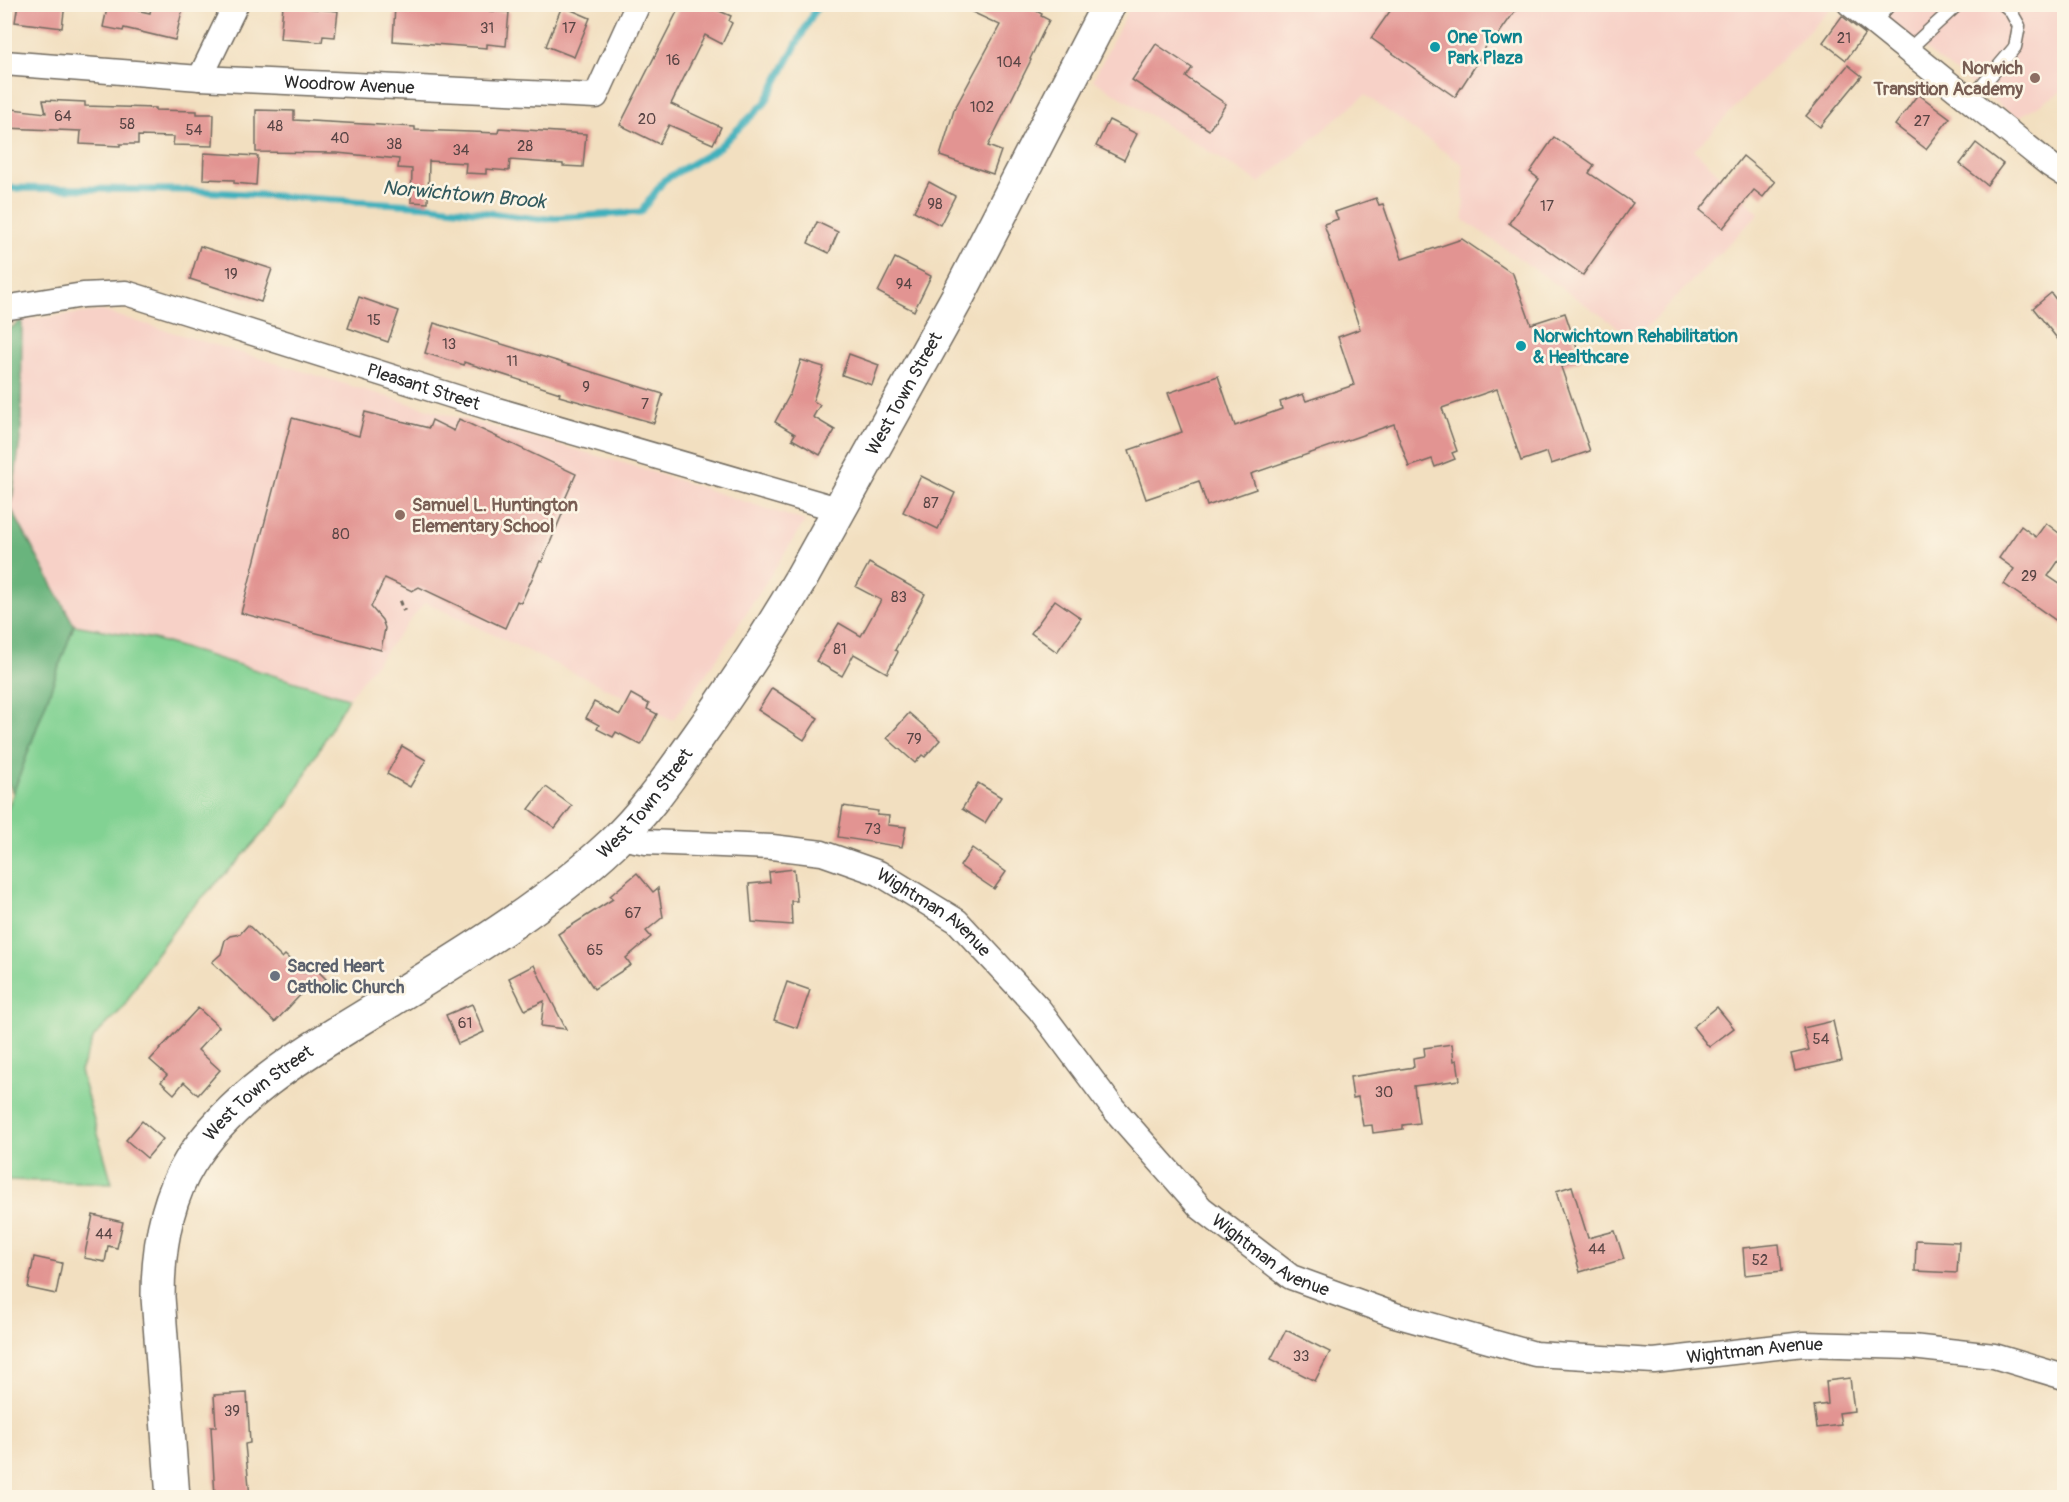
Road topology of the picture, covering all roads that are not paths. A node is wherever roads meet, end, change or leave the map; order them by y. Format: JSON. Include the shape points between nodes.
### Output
{"nodes":[{"id":1,"x":236,"y":4,"type":"edge"},
{"id":2,"x":638,"y":4,"type":"edge"},
{"id":3,"x":1109,"y":4,"type":"edge"},
{"id":4,"x":1850,"y":4,"type":"edge"},
{"id":5,"x":1890,"y":4,"type":"edge"},
{"id":6,"x":1958,"y":4,"type":"edge"},
{"id":7,"x":2010,"y":6,"type":"edge"},
{"id":8,"x":1874,"y":23,"type":"junction"},
{"id":9,"x":1908,"y":50,"type":"junction"},
{"id":10,"x":4,"y":63,"type":"edge"},
{"id":11,"x":200,"y":78,"type":"junction"},
{"id":12,"x":1970,"y":100,"type":"junction"},
{"id":13,"x":2064,"y":174,"type":"edge"},
{"id":14,"x":4,"y":308,"type":"edge"},
{"id":15,"x":840,"y":510,"type":"junction"},
{"id":16,"x":619,"y":837,"type":"junction"},
{"id":17,"x":2064,"y":1377,"type":"edge"},
{"id":18,"x":173,"y":1497,"type":"edge"}],
"edges":[{"from":1,"to":11,"type":"street"},
{"from":2,"to":11,"type":"street","name":"Woodrow Avenue","via":[[596,96]]},
{"from":3,"to":15,"type":"main road","name":"West Town Street","via":[[956,300]]},
{"from":4,"to":8,"type":"street"},
{"from":5,"to":8,"type":"lane"},
{"from":6,"to":9,"type":"lane"},
{"from":7,"to":12,"type":"lane","via":[[2019,26],[2015,46]]},
{"from":8,"to":9,"type":"street"},
{"from":9,"to":12,"type":"street"},
{"from":10,"to":11,"type":"street","name":"Woodrow Avenue"},
{"from":12,"to":13,"type":"street"},
{"from":14,"to":15,"type":"street","name":"Pleasant Street","via":[[83,295],[126,293],[497,410]]},
{"from":15,"to":16,"type":"main road","name":"West Town Street","via":[[748,665],[657,792]]},
{"from":16,"to":17,"type":"street","name":"Wightman Avenue","via":[[646,843],[822,854],[879,873],[957,921],[1039,1009],[1113,1108],[1201,1208],[1291,1277],[1395,1315],[1535,1354],[1654,1361],[1804,1344],[1912,1347],[1995,1356]]},
{"from":16,"to":18,"type":"main road","name":"West Town Street","via":[[573,879],[525,914],[285,1067],[225,1119],[190,1161],[171,1201],[158,1266]]}]}
